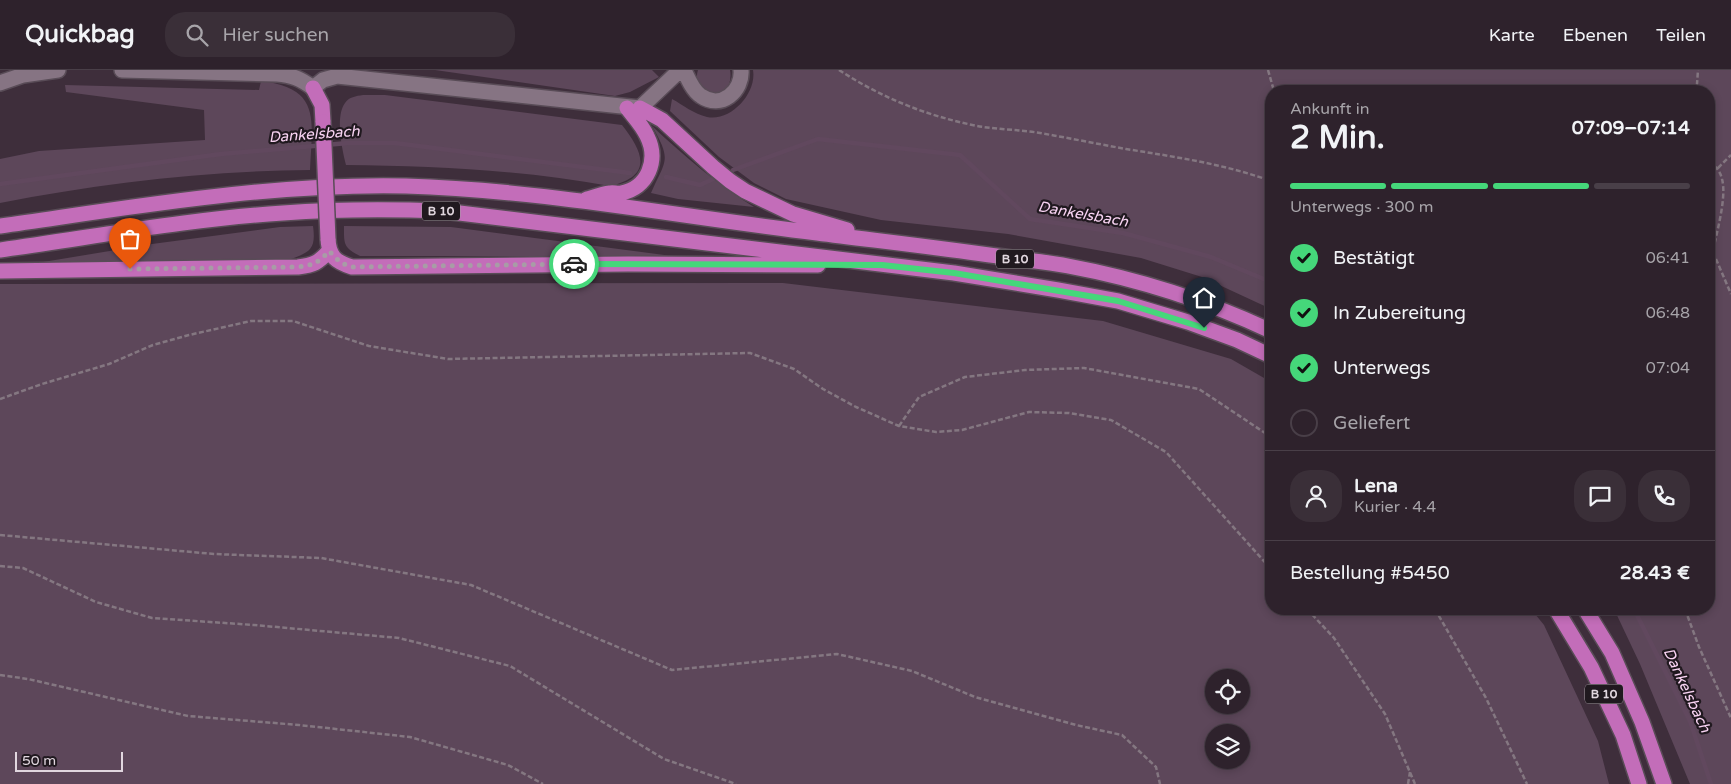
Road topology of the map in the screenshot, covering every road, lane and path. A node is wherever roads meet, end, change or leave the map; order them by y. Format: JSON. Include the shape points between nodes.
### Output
{"nodes":[{"id":1,"x":58,"y":70,"type":"edge"},
{"id":2,"x":122,"y":70,"type":"edge"},
{"id":3,"x":682,"y":70,"type":"edge"},
{"id":4,"x":741,"y":70,"type":"edge"},
{"id":5,"x":839,"y":70,"type":"edge"},
{"id":6,"x":1268,"y":70,"type":"edge"},
{"id":7,"x":1698,"y":70,"type":"edge"},
{"id":8,"x":0,"y":83,"type":"edge"},
{"id":9,"x":1272,"y":85,"type":"edge"},
{"id":10,"x":1695,"y":85,"type":"edge"},
{"id":11,"x":313,"y":88,"type":"junction"},
{"id":12,"x":634,"y":108,"type":"junction"},
{"id":13,"x":1731,"y":155,"type":"edge"},
{"id":14,"x":1715,"y":166,"type":"edge"},
{"id":15,"x":1718,"y":168,"type":"junction"},
{"id":16,"x":1265,"y":179,"type":"edge"},
{"id":17,"x":581,"y":201,"type":"junction"},
{"id":18,"x":0,"y":226,"type":"edge"},
{"id":19,"x":1715,"y":236,"type":"edge"},
{"id":20,"x":887,"y":242,"type":"junction"},
{"id":21,"x":329,"y":245,"type":"junction"},
{"id":22,"x":0,"y":250,"type":"edge"},
{"id":23,"x":1715,"y":257,"type":"edge"},
{"id":24,"x":882,"y":265,"type":"junction"},
{"id":25,"x":0,"y":271,"type":"edge"},
{"id":26,"x":1731,"y":294,"type":"edge"},
{"id":27,"x":1265,"y":328,"type":"edge"},
{"id":28,"x":1265,"y":353,"type":"edge"},
{"id":29,"x":0,"y":399,"type":"edge"},
{"id":30,"x":899,"y":426,"type":"junction"},
{"id":31,"x":1265,"y":433,"type":"edge"},
{"id":32,"x":0,"y":535,"type":"edge"},
{"id":33,"x":1265,"y":562,"type":"edge"},
{"id":34,"x":0,"y":566,"type":"edge"},
{"id":35,"x":1313,"y":615,"type":"edge"},
{"id":36,"x":1438,"y":615,"type":"edge"},
{"id":37,"x":1560,"y":615,"type":"edge"},
{"id":38,"x":1589,"y":615,"type":"edge"},
{"id":39,"x":1687,"y":615,"type":"edge"},
{"id":40,"x":0,"y":675,"type":"edge"},
{"id":41,"x":1731,"y":718,"type":"edge"},
{"id":42,"x":1410,"y":771,"type":"junction"},
{"id":43,"x":542,"y":784,"type":"edge"},
{"id":44,"x":736,"y":784,"type":"edge"},
{"id":45,"x":1160,"y":784,"type":"edge"},
{"id":46,"x":1408,"y":784,"type":"edge"},
{"id":47,"x":1415,"y":784,"type":"edge"},
{"id":48,"x":1527,"y":784,"type":"edge"},
{"id":49,"x":1640,"y":784,"type":"edge"},
{"id":50,"x":1664,"y":784,"type":"edge"}],
"edges":[{"from":1,"to":8,"type":"street","via":[[23,75]]},
{"from":2,"to":11,"type":"street","via":[[290,75]]},
{"from":3,"to":4,"type":"street","via":[[697,92],[712,101],[723,100],[734,93]]},
{"from":3,"to":12,"type":"street"},
{"from":5,"to":16,"type":"path","via":[[895,102],[969,125],[1041,133],[1187,159]]},
{"from":6,"to":9,"type":"path"},
{"from":7,"to":10,"type":"path"},
{"from":11,"to":12,"type":"street","via":[[323,80],[337,76]]},
{"from":11,"to":21,"type":"highway","bridge":true,"via":[[322,105],[324,122]]},
{"from":12,"to":17,"type":"highway","via":[[648,137],[652,156],[651,169],[645,180],[621,193]]},
{"from":12,"to":20,"type":"highway","via":[[662,120],[730,181],[762,200],[793,214]]},
{"from":13,"to":15,"type":"path"},
{"from":14,"to":15,"type":"path"},
{"from":15,"to":19,"type":"path","via":[[1723,180]]},
{"from":17,"to":18,"type":"highway","number":"B 10","via":[[498,192],[351,187],[211,197]]},
{"from":17,"to":20,"type":"highway","number":"B 10"},
{"from":20,"to":27,"type":"highway","number":"B 10","via":[[1068,266],[1192,299]]},
{"from":21,"to":24,"type":"highway","via":[[341,263],[352,267]]},
{"from":21,"to":25,"type":"highway","via":[[321,260],[311,266]]},
{"from":22,"to":24,"type":"highway","number":"B 10","via":[[283,213],[379,209],[511,218]]},
{"from":23,"to":26,"type":"path"},
{"from":24,"to":28,"type":"highway","number":"B 10","via":[[954,273],[1118,301],[1212,331]]},
{"from":29,"to":30,"type":"path","via":[[189,335],[251,321],[293,321],[369,346],[448,359],[750,353],[794,369],[856,407]]},
{"from":30,"to":31,"type":"path","via":[[919,397],[965,377],[1084,368],[1199,389]]},
{"from":30,"to":33,"type":"path","via":[[936,432],[962,430],[1029,412],[1069,413],[1111,420],[1166,452]]},
{"from":32,"to":45,"type":"path","via":[[214,554],[321,558],[471,585],[672,670],[837,654],[912,671],[975,697],[1122,735],[1156,767]]},
{"from":34,"to":44,"type":"path","via":[[23,568],[96,602],[152,618],[399,638],[510,666],[664,759]]},
{"from":35,"to":42,"type":"path","via":[[1334,638],[1385,714]]},
{"from":36,"to":48,"type":"path","via":[[1486,698]]},
{"from":37,"to":49,"type":"highway","number":"B 10","via":[[1599,684],[1623,735]]},
{"from":38,"to":50,"type":"highway","number":"B 10","via":[[1612,653]]},
{"from":39,"to":41,"type":"path"},
{"from":40,"to":43,"type":"path","via":[[28,678],[188,716],[410,737],[508,765]]},
{"from":42,"to":46,"type":"path"},
{"from":42,"to":47,"type":"path"}]}
